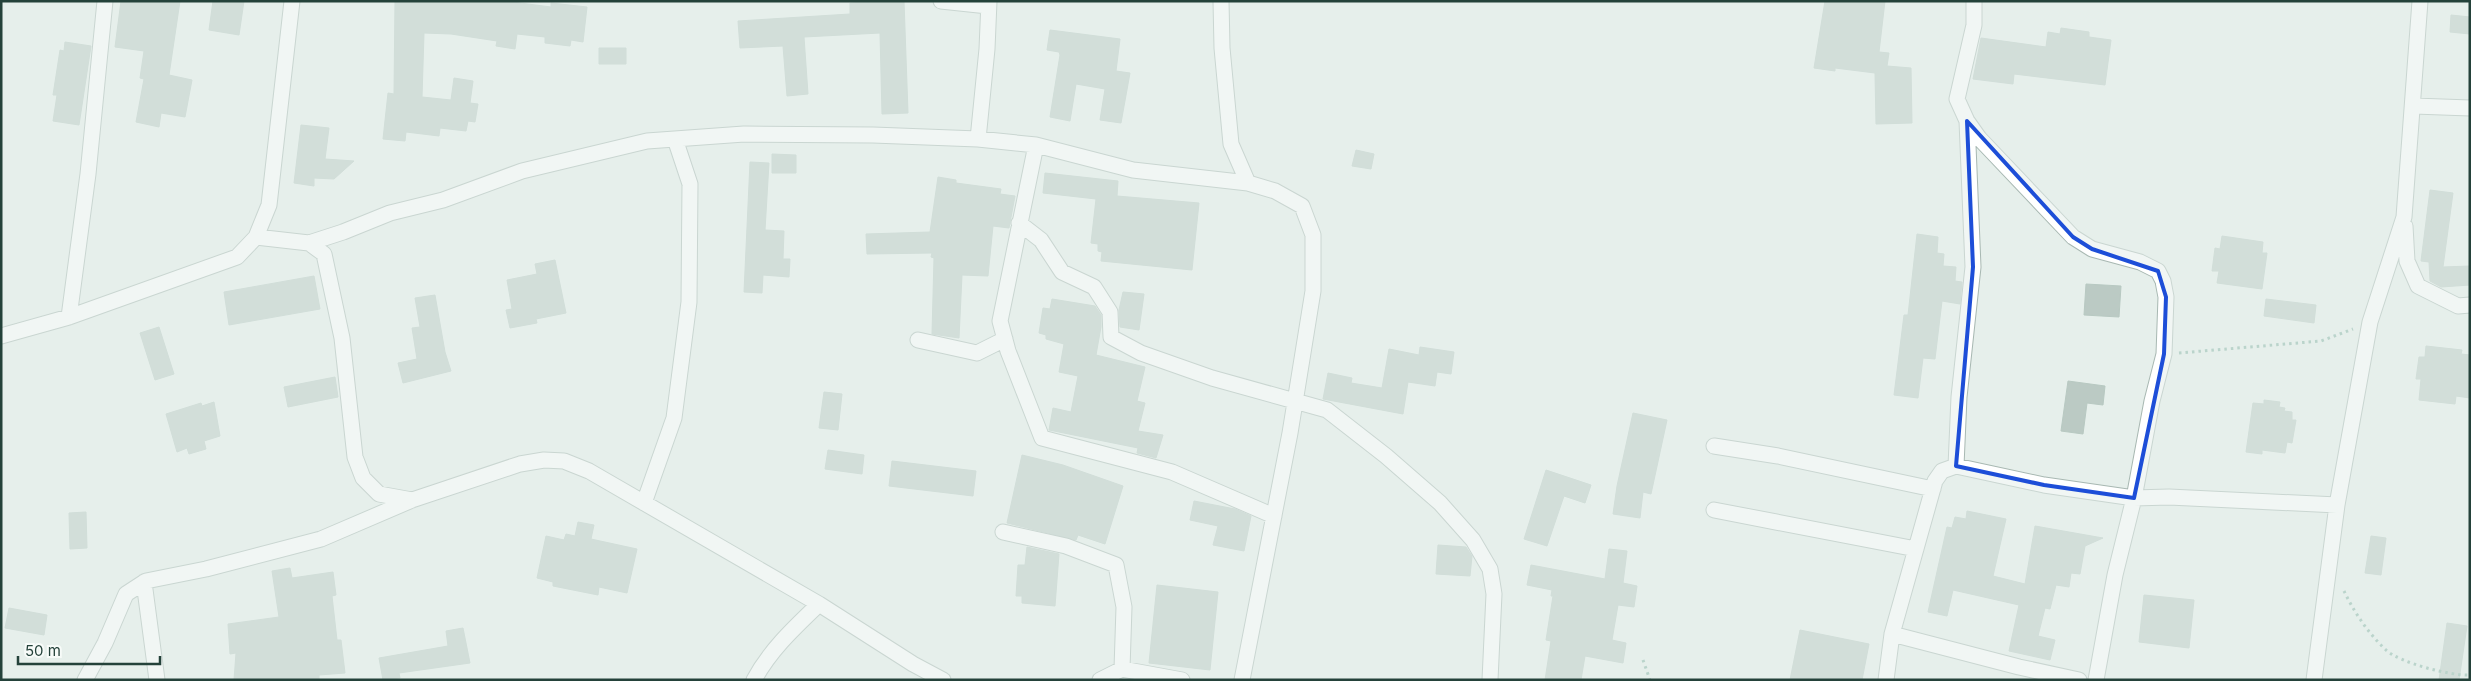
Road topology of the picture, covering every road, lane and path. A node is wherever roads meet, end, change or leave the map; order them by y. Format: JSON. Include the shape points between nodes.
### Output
{"nodes":[{"id":1,"x":105,"y":1,"type":"edge"},
{"id":2,"x":292,"y":1,"type":"edge"},
{"id":3,"x":941,"y":1,"type":"edge"},
{"id":4,"x":1221,"y":1,"type":"edge"},
{"id":5,"x":1974,"y":1,"type":"edge"},
{"id":6,"x":2420,"y":1,"type":"edge"},
{"id":7,"x":989,"y":4,"type":"edge"},
{"id":8,"x":2414,"y":106,"type":"junction"},
{"id":9,"x":2470,"y":108,"type":"edge"},
{"id":10,"x":1967,"y":121,"type":"junction"},
{"id":11,"x":675,"y":139,"type":"junction"},
{"id":12,"x":978,"y":139,"type":"junction"},
{"id":13,"x":1036,"y":145,"type":"junction"},
{"id":14,"x":1248,"y":183,"type":"junction"},
{"id":15,"x":2404,"y":217,"type":"junction"},
{"id":16,"x":1019,"y":223,"type":"junction"},
{"id":17,"x":256,"y":237,"type":"junction"},
{"id":18,"x":309,"y":243,"type":"junction"},
{"id":19,"x":2470,"y":305,"type":"edge"},
{"id":20,"x":69,"y":317,"type":"junction"},
{"id":21,"x":2370,"y":322,"type":"junction"},
{"id":22,"x":1,"y":336,"type":"edge"},
{"id":23,"x":1005,"y":339,"type":"junction"},
{"id":24,"x":918,"y":340,"type":"dead end"},
{"id":25,"x":2164,"y":354,"type":"junction"},
{"id":26,"x":1294,"y":400,"type":"junction"},
{"id":27,"x":1714,"y":446,"type":"dead end"},
{"id":28,"x":1956,"y":466,"type":"junction"},
{"id":29,"x":1933,"y":489,"type":"junction"},
{"id":30,"x":2134,"y":498,"type":"junction"},
{"id":31,"x":412,"y":500,"type":"junction"},
{"id":32,"x":644,"y":503,"type":"junction"},
{"id":33,"x":2337,"y":505,"type":"junction"},
{"id":34,"x":1714,"y":510,"type":"dead end"},
{"id":35,"x":1274,"y":516,"type":"junction"},
{"id":36,"x":1003,"y":532,"type":"dead end"},
{"id":37,"x":1916,"y":549,"type":"junction"},
{"id":38,"x":144,"y":582,"type":"junction"},
{"id":39,"x":2342,"y":587,"type":"dead end"},
{"id":40,"x":819,"y":604,"type":"junction"},
{"id":41,"x":1892,"y":634,"type":"junction"},
{"id":42,"x":1643,"y":660,"type":"dead end"},
{"id":43,"x":1122,"y":669,"type":"junction"},
{"id":44,"x":2470,"y":675,"type":"edge"},
{"id":45,"x":86,"y":680,"type":"edge"},
{"id":46,"x":157,"y":680,"type":"edge"},
{"id":47,"x":754,"y":680,"type":"edge"},
{"id":48,"x":943,"y":680,"type":"edge"},
{"id":49,"x":1100,"y":680,"type":"edge"},
{"id":50,"x":1182,"y":680,"type":"edge"},
{"id":51,"x":1242,"y":680,"type":"edge"},
{"id":52,"x":1490,"y":680,"type":"edge"},
{"id":53,"x":1650,"y":680,"type":"edge"},
{"id":54,"x":1886,"y":680,"type":"edge"},
{"id":55,"x":2079,"y":680,"type":"edge"},
{"id":56,"x":2096,"y":680,"type":"edge"},
{"id":57,"x":2314,"y":680,"type":"edge"}],
"edges":[{"from":1,"to":20,"type":"street","via":[[88,174]]},
{"from":2,"to":17,"type":"street","via":[[269,205]]},
{"from":3,"to":7,"type":"street"},
{"from":4,"to":14,"type":"street","via":[[1231,144]]},
{"from":5,"to":10,"type":"street","via":[[1974,25],[1957,99]]},
{"from":6,"to":8,"type":"street"},
{"from":7,"to":12,"type":"street"},
{"from":8,"to":9,"type":"street"},
{"from":8,"to":15,"type":"street"},
{"from":10,"to":25,"type":"street","via":[[1979,138],[2073,237],[2092,249],[2158,270],[2166,297]]},
{"from":10,"to":28,"type":"street","via":[[1973,267],[1959,397]]},
{"from":11,"to":12,"type":"street","via":[[744,134]]},
{"from":11,"to":18,"type":"street","via":[[646,141],[522,171],[443,200],[390,212]]},
{"from":11,"to":32,"type":"street","via":[[690,184],[689,302],[674,418]]},
{"from":12,"to":13,"type":"street"},
{"from":13,"to":14,"type":"street","via":[[1133,170]]},
{"from":13,"to":16,"type":"street"},
{"from":14,"to":26,"type":"street","via":[[1275,191],[1302,206],[1313,235],[1313,291]]},
{"from":15,"to":19,"type":"street","via":[[2407,261],[2418,286],[2458,306]]},
{"from":15,"to":21,"type":"street"},
{"from":16,"to":23,"type":"street","via":[[1000,321]]},
{"from":16,"to":26,"type":"street","via":[[1041,240],[1062,272],[1094,287],[1110,312],[1111,337],[1141,353],[1212,378]]},
{"from":17,"to":18,"type":"street"},
{"from":17,"to":20,"type":"street","via":[[237,257]]},
{"from":18,"to":31,"type":"street","via":[[324,254],[342,338],[355,457],[363,478],[379,494]]},
{"from":20,"to":22,"type":"street"},
{"from":21,"to":25,"type":"path","via":[[2321,341]]},
{"from":21,"to":33,"type":"street"},
{"from":23,"to":24,"type":"street","via":[[977,353]]},
{"from":23,"to":35,"type":"street","via":[[1042,438],[1172,472]]},
{"from":25,"to":30,"type":"street"},
{"from":26,"to":35,"type":"street"},
{"from":26,"to":52,"type":"street","via":[[1327,410],[1386,456],[1440,502],[1473,540],[1490,568],[1494,583]]},
{"from":27,"to":29,"type":"street","via":[[1778,456]]},
{"from":28,"to":29,"type":"street","via":[[1942,470]]},
{"from":28,"to":30,"type":"street","via":[[2044,485]]},
{"from":29,"to":37,"type":"street"},
{"from":30,"to":33,"type":"street"},
{"from":30,"to":56,"type":"street","via":[[2115,575]]},
{"from":31,"to":32,"type":"street","via":[[520,464],[544,460],[564,461],[589,471]]},
{"from":31,"to":38,"type":"street","via":[[321,539]]},
{"from":32,"to":40,"type":"street"},
{"from":33,"to":57,"type":"street"},
{"from":34,"to":37,"type":"street"},
{"from":35,"to":51,"type":"street"},
{"from":36,"to":43,"type":"street","via":[[1066,546],[1116,565],[1124,607]]},
{"from":37,"to":41,"type":"street"},
{"from":38,"to":45,"type":"street","via":[[126,594]]},
{"from":38,"to":46,"type":"street"},
{"from":39,"to":44,"type":"path","via":[[2354,612],[2388,651],[2447,673]]},
{"from":40,"to":47,"type":"street","via":[[790,631]]},
{"from":40,"to":48,"type":"street"},
{"from":41,"to":54,"type":"street"},
{"from":41,"to":55,"type":"street"},
{"from":42,"to":53,"type":"path"},
{"from":43,"to":49,"type":"street"},
{"from":43,"to":50,"type":"street"}]}
